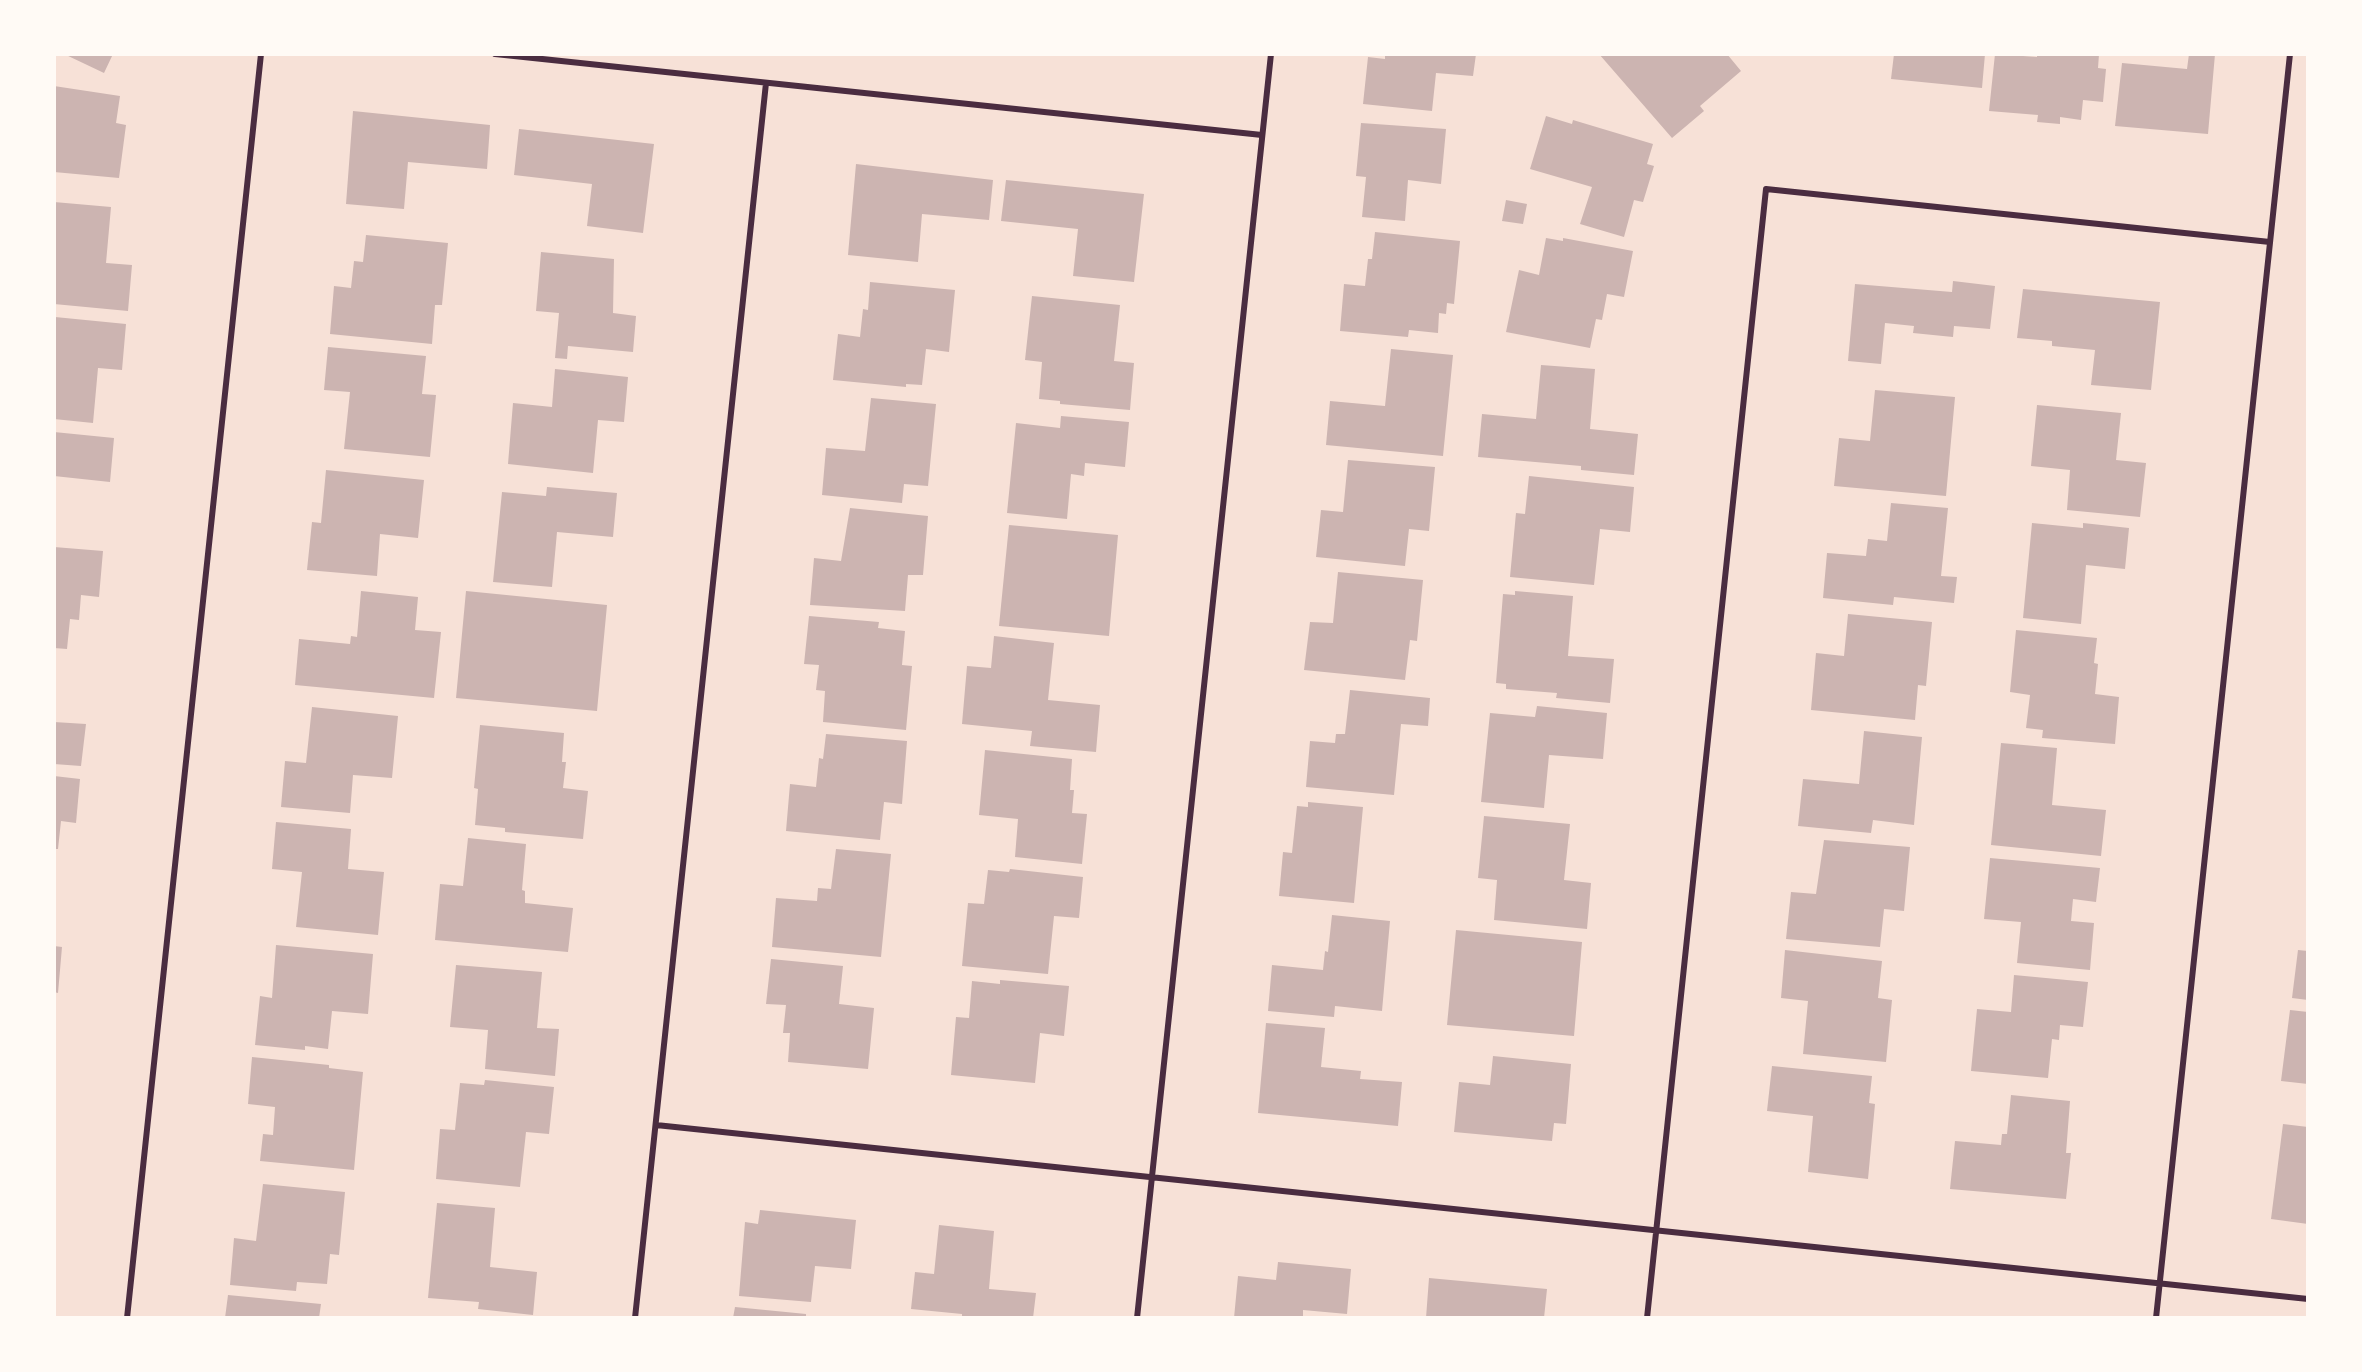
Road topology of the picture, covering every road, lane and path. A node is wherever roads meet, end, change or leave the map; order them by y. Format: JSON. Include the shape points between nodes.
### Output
{"nodes":[{"id":1,"x":261,"y":54,"type":"edge"},
{"id":2,"x":495,"y":54,"type":"edge"},
{"id":3,"x":1271,"y":54,"type":"edge"},
{"id":4,"x":2290,"y":54,"type":"edge"},
{"id":5,"x":766,"y":83,"type":"junction"},
{"id":6,"x":1262,"y":135,"type":"junction"},
{"id":7,"x":2270,"y":242,"type":"junction"},
{"id":8,"x":656,"y":1125,"type":"junction"},
{"id":9,"x":1152,"y":1178,"type":"junction"},
{"id":10,"x":1656,"y":1231,"type":"junction"},
{"id":11,"x":2160,"y":1284,"type":"junction"},
{"id":12,"x":2308,"y":1299,"type":"edge"},
{"id":13,"x":127,"y":1318,"type":"edge"},
{"id":14,"x":635,"y":1318,"type":"edge"},
{"id":15,"x":1137,"y":1318,"type":"edge"},
{"id":16,"x":1647,"y":1318,"type":"edge"},
{"id":17,"x":2156,"y":1318,"type":"edge"}],
"edges":[{"from":1,"to":13,"type":"street"},
{"from":2,"to":5,"type":"street"},
{"from":3,"to":6,"type":"street"},
{"from":4,"to":7,"type":"street"},
{"from":5,"to":6,"type":"street"},
{"from":5,"to":8,"type":"street"},
{"from":6,"to":9,"type":"street"},
{"from":7,"to":10,"type":"street","via":[[1766,189]]},
{"from":7,"to":11,"type":"street"},
{"from":8,"to":9,"type":"street"},
{"from":8,"to":14,"type":"street"},
{"from":9,"to":10,"type":"street"},
{"from":9,"to":15,"type":"street"},
{"from":10,"to":11,"type":"street"},
{"from":10,"to":16,"type":"street"},
{"from":11,"to":12,"type":"street"},
{"from":11,"to":17,"type":"street"}]}
